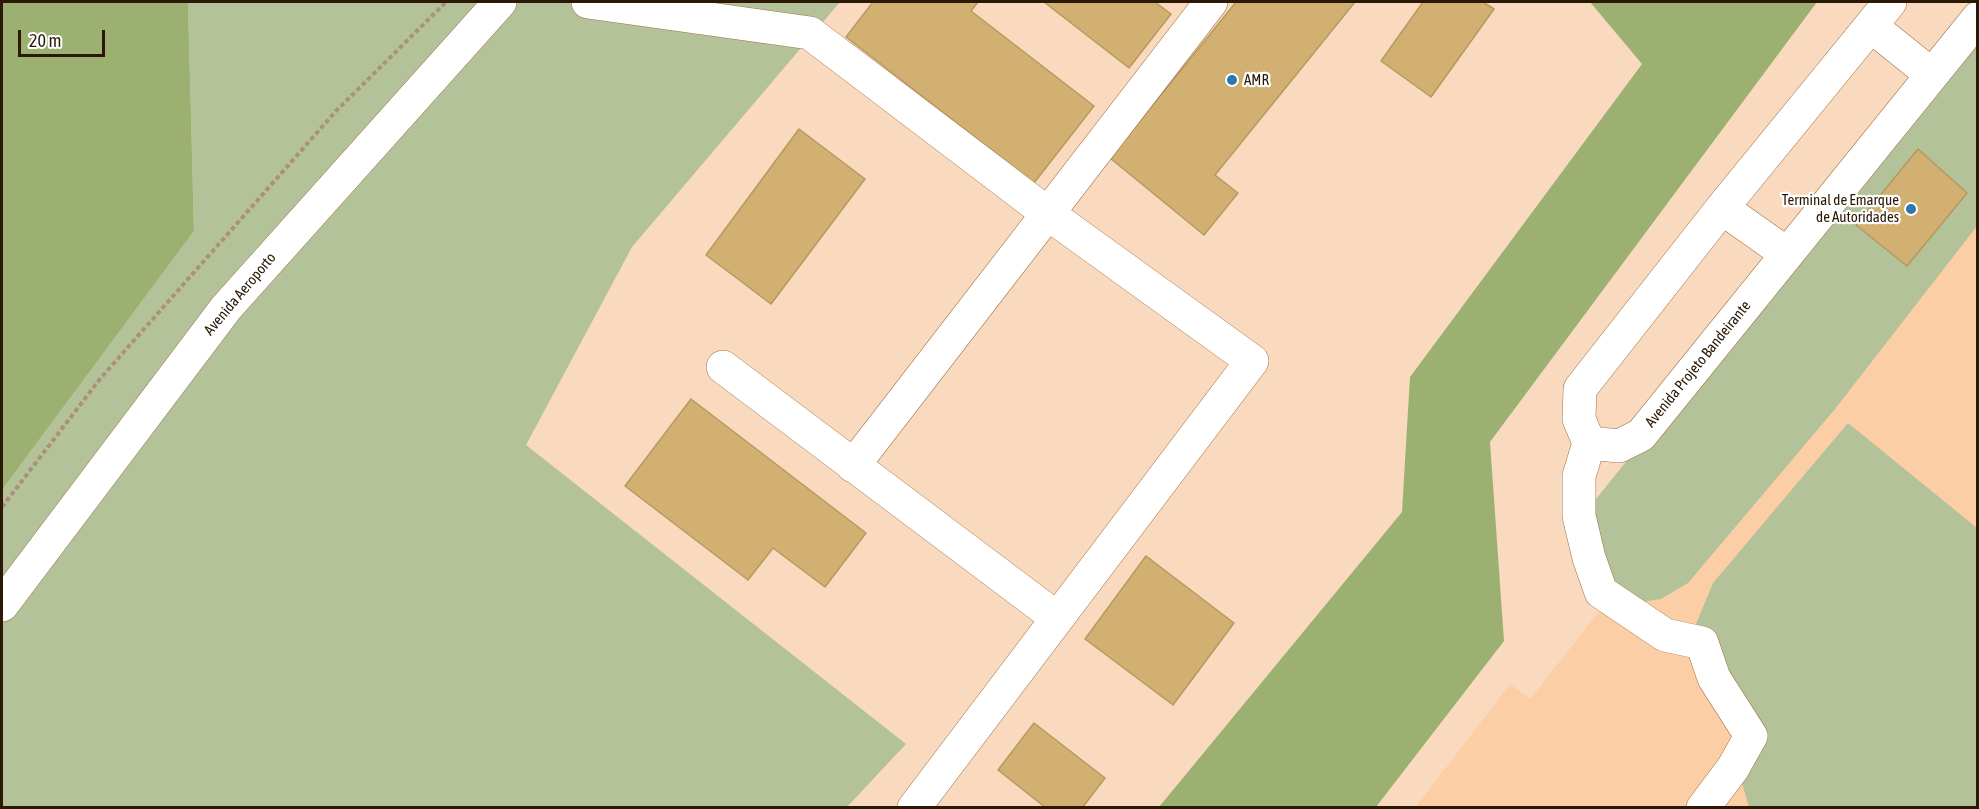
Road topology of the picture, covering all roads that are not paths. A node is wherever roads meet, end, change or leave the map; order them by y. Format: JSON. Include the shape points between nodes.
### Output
{"nodes":[{"id":1,"x":500,"y":2,"type":"edge"},
{"id":2,"x":588,"y":2,"type":"edge"},
{"id":3,"x":1211,"y":2,"type":"edge"},
{"id":4,"x":1881,"y":14,"type":"edge"},
{"id":5,"x":1977,"y":18,"type":"edge"},
{"id":6,"x":1932,"y":75,"type":"junction"},
{"id":7,"x":1722,"y":208,"type":"junction"},
{"id":8,"x":1047,"y":213,"type":"junction"},
{"id":9,"x":1786,"y":254,"type":"junction"},
{"id":10,"x":723,"y":367,"type":"dead end"},
{"id":11,"x":1589,"y":443,"type":"junction"},
{"id":12,"x":853,"y":466,"type":"junction"},
{"id":13,"x":2,"y":605,"type":"edge"},
{"id":14,"x":1057,"y":618,"type":"junction"},
{"id":15,"x":1729,"y":793,"type":"edge"},
{"id":16,"x":914,"y":807,"type":"edge"},
{"id":17,"x":1703,"y":807,"type":"edge"}],
"edges":[{"from":1,"to":13,"type":"lane","name":"Avenida Aeroporto","via":[[226,308]]},
{"from":2,"to":8,"type":"lane","via":[[810,33]]},
{"from":3,"to":8,"type":"lane"},
{"from":4,"to":6,"type":"lane"},
{"from":4,"to":7,"type":"lane"},
{"from":5,"to":6,"type":"lane","name":"Avenida Projeto Bandeirante"},
{"from":6,"to":9,"type":"lane","name":"Avenida Projeto Bandeirante"},
{"from":7,"to":9,"type":"lane"},
{"from":7,"to":11,"type":"lane","via":[[1580,389],[1579,419]]},
{"from":8,"to":12,"type":"lane"},
{"from":8,"to":14,"type":"lane","via":[[1252,361]]},
{"from":9,"to":11,"type":"lane","name":"Avenida Projeto Bandeirante","via":[[1641,435],[1619,446]]},
{"from":10,"to":12,"type":"lane"},
{"from":11,"to":15,"type":"lane","via":[[1579,476],[1579,516],[1601,592],[1665,635],[1702,643],[1714,678],[1751,736]]},
{"from":12,"to":14,"type":"lane"},
{"from":14,"to":16,"type":"lane"},
{"from":15,"to":17,"type":"lane"}]}
